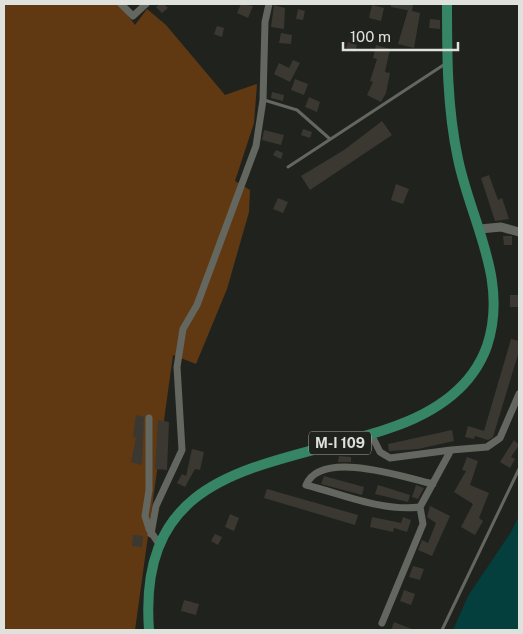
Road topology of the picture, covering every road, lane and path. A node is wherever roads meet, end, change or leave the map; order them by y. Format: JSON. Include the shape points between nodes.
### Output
{"nodes":[{"id":1,"x":121,"y":4,"type":"edge"},
{"id":2,"x":146,"y":4,"type":"edge"},
{"id":3,"x":269,"y":4,"type":"edge"},
{"id":4,"x":447,"y":4,"type":"edge"},
{"id":5,"x":448,"y":62,"type":"junction"},
{"id":6,"x":263,"y":100,"type":"junction"},
{"id":7,"x":330,"y":139,"type":"junction"},
{"id":8,"x":288,"y":167,"type":"dead end"},
{"id":9,"x":480,"y":229,"type":"junction"},
{"id":10,"x":519,"y":232,"type":"edge"},
{"id":11,"x":519,"y":394,"type":"edge"},
{"id":12,"x":149,"y":418,"type":"dead end"},
{"id":13,"x":371,"y":434,"type":"junction"},
{"id":14,"x":452,"y":450,"type":"junction"},
{"id":15,"x":519,"y":469,"type":"edge"},
{"id":16,"x":433,"y":484,"type":"junction"},
{"id":17,"x":420,"y":507,"type":"junction"},
{"id":18,"x":151,"y":534,"type":"junction"},
{"id":19,"x":159,"y":544,"type":"junction"},
{"id":20,"x":382,"y":623,"type":"dead end"},
{"id":21,"x":149,"y":630,"type":"edge"},
{"id":22,"x":442,"y":630,"type":"edge"}],
"edges":[{"from":1,"to":2,"type":"street","via":[[133,16]]},
{"from":3,"to":6,"type":"street","via":[[265,22]]},
{"from":4,"to":5,"type":"main road","number":"M-I 109"},
{"from":5,"to":7,"type":"lane"},
{"from":5,"to":9,"type":"main road","number":"M-I 109","via":[[458,160]]},
{"from":6,"to":7,"type":"lane","via":[[297,110]]},
{"from":6,"to":18,"type":"street","via":[[256,146],[196,304],[183,328],[177,367],[182,450],[156,506]]},
{"from":7,"to":8,"type":"lane"},
{"from":9,"to":10,"type":"street","via":[[501,227]]},
{"from":9,"to":13,"type":"main road","number":"M-I 109","via":[[492,270],[494,307],[491,331],[478,365],[456,392],[434,409]]},
{"from":11,"to":14,"type":"street","via":[[500,438],[487,447]]},
{"from":12,"to":18,"type":"street","via":[[149,490],[145,516]]},
{"from":13,"to":14,"type":"street","via":[[380,452],[390,458]]},
{"from":13,"to":19,"type":"main road","number":"M-I 109","via":[[246,470],[211,486],[177,513]]},
{"from":14,"to":16,"type":"street"},
{"from":15,"to":22,"type":"lane"},
{"from":16,"to":17,"type":"street"},
{"from":16,"to":17,"type":"street","via":[[332,467],[308,480],[306,485],[380,504],[410,509]]},
{"from":17,"to":20,"type":"street","via":[[423,524]]},
{"from":18,"to":19,"type":"street"},
{"from":19,"to":21,"type":"main road","number":"M-I 109","via":[[148,586]]}]}
